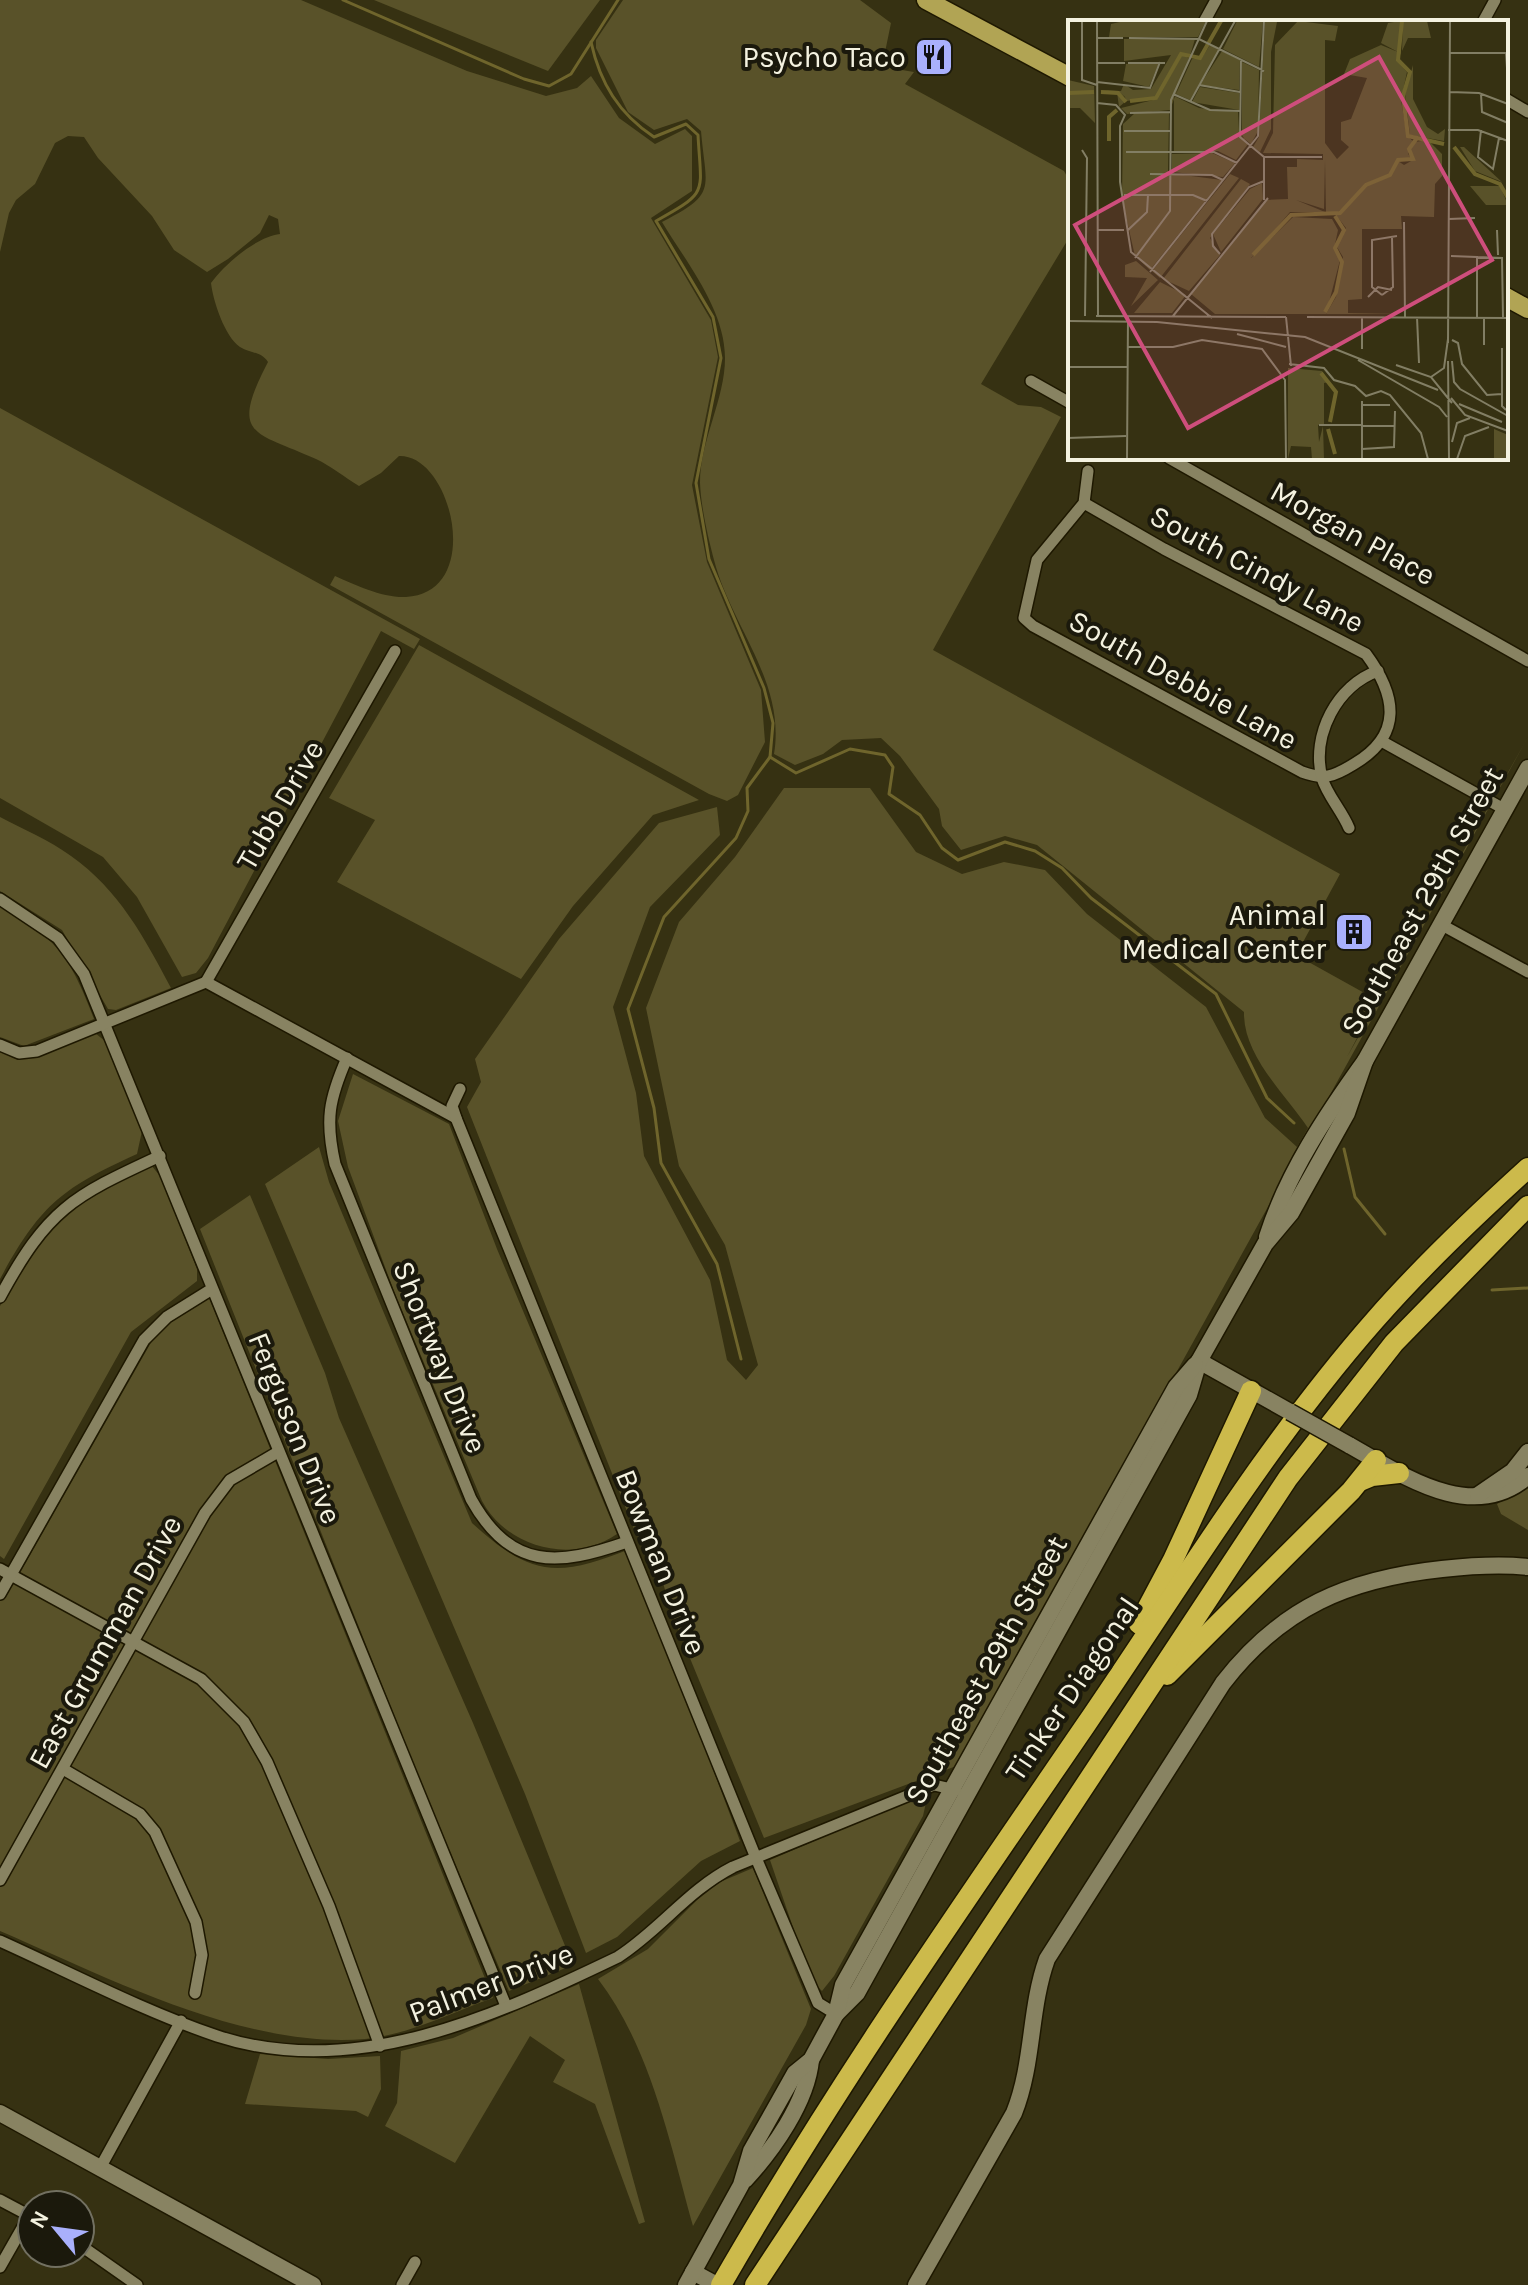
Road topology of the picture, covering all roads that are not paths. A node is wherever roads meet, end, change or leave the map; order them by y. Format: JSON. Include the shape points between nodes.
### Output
{"nodes":[{"id":1,"x":926,"y":0,"type":"edge"},
{"id":2,"x":1216,"y":0,"type":"edge"},
{"id":3,"x":1495,"y":0,"type":"edge"},
{"id":4,"x":1205,"y":20,"type":"edge"},
{"id":5,"x":1484,"y":20,"type":"edge"},
{"id":6,"x":1068,"y":76,"type":"edge"},
{"id":7,"x":1508,"y":100,"type":"edge"},
{"id":8,"x":1528,"y":112,"type":"edge"},
{"id":9,"x":1508,"y":298,"type":"edge"},
{"id":10,"x":1528,"y":309,"type":"edge"},
{"id":11,"x":1031,"y":381,"type":"dead end"},
{"id":12,"x":1068,"y":402,"type":"edge"},
{"id":13,"x":1173,"y":460,"type":"edge"},
{"id":14,"x":1088,"y":471,"type":"dead end"},
{"id":15,"x":1084,"y":503,"type":"junction"},
{"id":16,"x":1513,"y":649,"type":"junction"},
{"id":17,"x":1528,"y":650,"type":"edge"},
{"id":18,"x":395,"y":651,"type":"dead end"},
{"id":19,"x":1528,"y":661,"type":"edge"},
{"id":20,"x":1378,"y":671,"type":"junction"},
{"id":21,"x":1383,"y":742,"type":"junction"},
{"id":22,"x":1528,"y":768,"type":"edge"},
{"id":23,"x":1322,"y":779,"type":"junction"},
{"id":24,"x":1504,"y":809,"type":"junction"},
{"id":25,"x":1349,"y":828,"type":"dead end"},
{"id":26,"x":0,"y":899,"type":"edge"},
{"id":27,"x":1442,"y":925,"type":"junction"},
{"id":28,"x":1528,"y":972,"type":"edge"},
{"id":29,"x":206,"y":982,"type":"junction"},
{"id":30,"x":103,"y":1022,"type":"junction"},
{"id":31,"x":0,"y":1045,"type":"edge"},
{"id":32,"x":347,"y":1058,"type":"junction"},
{"id":33,"x":460,"y":1089,"type":"dead end"},
{"id":34,"x":456,"y":1118,"type":"junction"},
{"id":35,"x":160,"y":1156,"type":"junction"},
{"id":36,"x":1528,"y":1168,"type":"edge"},
{"id":37,"x":1528,"y":1206,"type":"edge"},
{"id":38,"x":212,"y":1289,"type":"junction"},
{"id":39,"x":0,"y":1297,"type":"edge"},
{"id":40,"x":1199,"y":1361,"type":"junction"},
{"id":41,"x":1260,"y":1396,"type":"junction"},
{"id":42,"x":278,"y":1452,"type":"junction"},
{"id":43,"x":1528,"y":1452,"type":"edge"},
{"id":44,"x":1376,"y":1460,"type":"junction"},
{"id":45,"x":1399,"y":1473,"type":"junction"},
{"id":46,"x":1528,"y":1476,"type":"edge"},
{"id":47,"x":1358,"y":1482,"type":"junction"},
{"id":48,"x":1478,"y":1495,"type":"junction"},
{"id":49,"x":627,"y":1542,"type":"junction"},
{"id":50,"x":1528,"y":1567,"type":"edge"},
{"id":51,"x":6,"y":1572,"type":"edge"},
{"id":52,"x":0,"y":1594,"type":"edge"},
{"id":53,"x":133,"y":1640,"type":"junction"},
{"id":54,"x":1141,"y":1700,"type":"junction"},
{"id":55,"x":1089,"y":1720,"type":"junction"},
{"id":56,"x":63,"y":1769,"type":"junction"},
{"id":57,"x":960,"y":1791,"type":"junction"},
{"id":58,"x":756,"y":1858,"type":"junction"},
{"id":59,"x":0,"y":1880,"type":"edge"},
{"id":60,"x":0,"y":1941,"type":"edge"},
{"id":61,"x":195,"y":1993,"type":"dead end"},
{"id":62,"x":506,"y":2006,"type":"junction"},
{"id":63,"x":836,"y":2014,"type":"junction"},
{"id":64,"x":181,"y":2021,"type":"junction"},
{"id":65,"x":380,"y":2046,"type":"junction"},
{"id":66,"x":0,"y":2113,"type":"edge"},
{"id":67,"x":100,"y":2168,"type":"junction"},
{"id":68,"x":16,"y":2240,"type":"edge"},
{"id":69,"x":96,"y":2257,"type":"edge"},
{"id":70,"x":415,"y":2262,"type":"dead end"},
{"id":71,"x":0,"y":2267,"type":"edge"},
{"id":72,"x":689,"y":2278,"type":"edge"},
{"id":73,"x":292,"y":2280,"type":"edge"},
{"id":74,"x":131,"y":2283,"type":"edge"},
{"id":75,"x":716,"y":2284,"type":"edge"},
{"id":76,"x":313,"y":2285,"type":"edge"},
{"id":77,"x":402,"y":2285,"type":"edge"},
{"id":78,"x":755,"y":2285,"type":"edge"},
{"id":79,"x":916,"y":2285,"type":"edge"}],
"edges":[{"from":1,"to":6,"type":"main road"},
{"from":2,"to":4,"type":"street"},
{"from":3,"to":5,"type":"street"},
{"from":7,"to":8,"type":"street"},
{"from":9,"to":10,"type":"main road"},
{"from":11,"to":12,"type":"street"},
{"from":13,"to":16,"type":"street","name":"Morgan Place"},
{"from":14,"to":15,"type":"street"},
{"from":15,"to":20,"type":"street","name":"South Cindy Lane","via":[[1366,654]]},
{"from":15,"to":23,"type":"street","name":"South Debbie Lane","via":[[1037,560],[1024,618]]},
{"from":16,"to":17,"type":"street","name":"Morgan Place"},
{"from":16,"to":19,"type":"street","name":"Morgan Place"},
{"from":18,"to":29,"type":"street","name":"Tubb Drive"},
{"from":20,"to":21,"type":"street","name":"South Cindy Lane","via":[[1391,705]]},
{"from":20,"to":23,"type":"street","via":[[1353,683],[1324,728]]},
{"from":21,"to":23,"type":"street","name":"South Debbie Lane"},
{"from":21,"to":24,"type":"street"},
{"from":22,"to":24,"type":"main road","name":"Southeast 29th Street"},
{"from":23,"to":25,"type":"street","name":"South Debbie Lane"},
{"from":24,"to":27,"type":"main road","name":"Southeast 29th Street"},
{"from":26,"to":30,"type":"street","name":"Ferguson Drive","via":[[41,924],[71,951]]},
{"from":27,"to":28,"type":"street"},
{"from":27,"to":40,"type":"main road","name":"Southeast 29th Street","via":[[1365,1061],[1333,1105],[1277,1206],[1265,1244]]},
{"from":29,"to":30,"type":"street"},
{"from":29,"to":32,"type":"street"},
{"from":30,"to":31,"type":"street","via":[[37,1051],[19,1053]]},
{"from":30,"to":35,"type":"street","name":"Ferguson Drive"},
{"from":32,"to":34,"type":"street"},
{"from":32,"to":49,"type":"street","name":"Shortway Drive","via":[[334,1087],[327,1128],[335,1164],[485,1524],[506,1544],[556,1560],[585,1557]]},
{"from":33,"to":34,"type":"street","name":"Bowman Drive","via":[[452,1106]]},
{"from":34,"to":49,"type":"street","name":"Bowman Drive"},
{"from":35,"to":38,"type":"street","name":"Ferguson Drive"},
{"from":35,"to":39,"type":"street","via":[[90,1188],[68,1204],[45,1225]]},
{"from":36,"to":55,"type":"highway","name":"Tinker Diagonal","via":[[1417,1274],[1319,1390],[1216,1529]]},
{"from":37,"to":54,"type":"highway","name":"Tinker Diagonal","via":[[1437,1296],[1344,1405],[1288,1478]]},
{"from":38,"to":42,"type":"street","name":"Ferguson Drive"},
{"from":38,"to":51,"type":"street","via":[[167,1317],[144,1340]]},
{"from":40,"to":41,"type":"main road"},
{"from":40,"to":57,"type":"main road","name":"Southeast 29th Street","via":[[1189,1395]]},
{"from":41,"to":44,"type":"main road","bridge":true},
{"from":41,"to":55,"type":"highway"},
{"from":42,"to":53,"type":"street","name":"East Grumman Drive","via":[[248,1467],[219,1492]]},
{"from":42,"to":62,"type":"street","name":"Ferguson Drive"},
{"from":43,"to":48,"type":"main road","via":[[1513,1471]]},
{"from":44,"to":45,"type":"main road"},
{"from":44,"to":47,"type":"highway"},
{"from":45,"to":47,"type":"highway"},
{"from":45,"to":48,"type":"main road","via":[[1440,1492]]},
{"from":46,"to":48,"type":"main road","via":[[1508,1491]]},
{"from":47,"to":54,"type":"highway"},
{"from":49,"to":58,"type":"street","name":"Bowman Drive"},
{"from":50,"to":79,"type":"main road","via":[[1403,1573],[1356,1584],[1308,1605],[1243,1656],[1047,1959],[1038,1984],[1020,2099]]},
{"from":51,"to":52,"type":"street"},
{"from":51,"to":53,"type":"street"},
{"from":53,"to":56,"type":"street","name":"East Grumman Drive"},
{"from":53,"to":65,"type":"street","via":[[201,1679],[244,1722],[267,1762],[329,1906]]},
{"from":54,"to":78,"type":"highway","name":"Tinker Diagonal"},
{"from":55,"to":75,"type":"highway","name":"Tinker Diagonal","via":[[870,2040]]},
{"from":56,"to":59,"type":"street","name":"East Grumman Drive"},
{"from":56,"to":61,"type":"street","via":[[140,1814],[155,1832],[196,1922],[202,1955]]},
{"from":57,"to":58,"type":"street","name":"Palmer Drive","via":[[934,1785]]},
{"from":57,"to":63,"type":"main road","name":"Southeast 29th Street","via":[[857,1993]]},
{"from":58,"to":62,"type":"street","name":"Palmer Drive","via":[[708,1880],[643,1941],[618,1957]]},
{"from":58,"to":63,"type":"street","name":"Bowman Drive","via":[[818,2003]]},
{"from":60,"to":64,"type":"street","name":"Palmer Drive"},
{"from":62,"to":65,"type":"street","name":"Palmer Drive","via":[[435,2033]]},
{"from":63,"to":72,"type":"main road","name":"Southeast 29th Street","via":[[811,2060],[809,2081]]},
{"from":64,"to":65,"type":"street","name":"Palmer Drive","via":[[261,2046],[334,2052]]},
{"from":64,"to":67,"type":"street"},
{"from":66,"to":67,"type":"main road"},
{"from":67,"to":73,"type":"main road"},
{"from":68,"to":71,"type":"street"},
{"from":69,"to":74,"type":"street"},
{"from":70,"to":77,"type":"street"},
{"from":72,"to":75,"type":"main road"},
{"from":73,"to":76,"type":"main road"}]}
